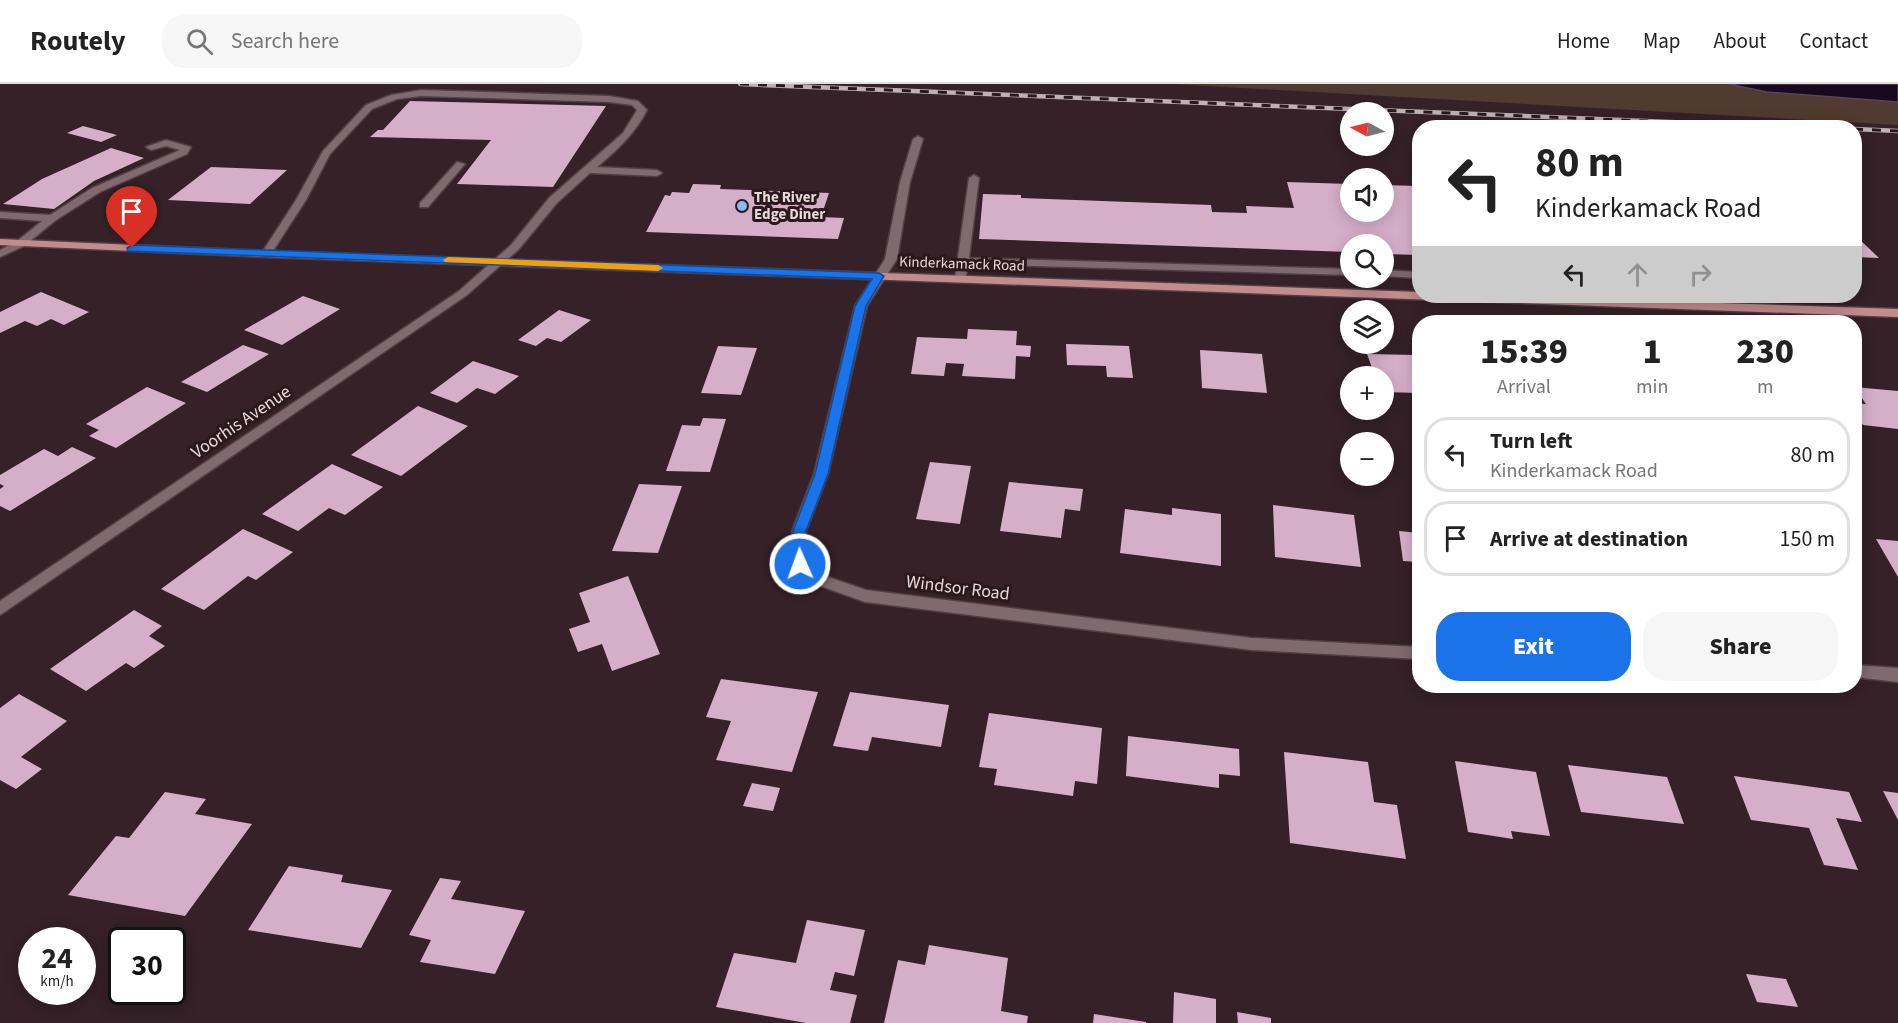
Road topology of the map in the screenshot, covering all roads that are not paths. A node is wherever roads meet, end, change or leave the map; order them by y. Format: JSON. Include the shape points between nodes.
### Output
{"nodes":[{"id":1,"x":918,"y":140,"type":"dead end"},
{"id":2,"x":151,"y":147,"type":"dead end"},
{"id":3,"x":460,"y":164,"type":"dead end"},
{"id":4,"x":587,"y":170,"type":"junction"},
{"id":5,"x":657,"y":173,"type":"dead end"},
{"id":6,"x":974,"y":178,"type":"dead end"},
{"id":7,"x":424,"y":206,"type":"dead end"},
{"id":8,"x":0,"y":215,"type":"edge"},
{"id":9,"x":52,"y":218,"type":"junction"},
{"id":10,"x":0,"y":242,"type":"edge"},
{"id":11,"x":20,"y":244,"type":"junction"},
{"id":12,"x":0,"y":254,"type":"edge"},
{"id":13,"x":266,"y":254,"type":"junction"},
{"id":14,"x":964,"y":261,"type":"junction"},
{"id":15,"x":500,"y":262,"type":"junction"},
{"id":16,"x":1340,"y":272,"type":"edge"},
{"id":17,"x":1394,"y":273,"type":"edge"},
{"id":18,"x":1412,"y":274,"type":"edge"},
{"id":19,"x":879,"y":276,"type":"junction"},
{"id":20,"x":961,"y":279,"type":"junction"},
{"id":21,"x":1412,"y":296,"type":"edge"},
{"id":22,"x":1653,"y":303,"type":"edge"},
{"id":23,"x":1898,"y":313,"type":"edge"},
{"id":24,"x":0,"y":609,"type":"edge"},
{"id":25,"x":1412,"y":653,"type":"edge"},
{"id":26,"x":1862,"y":672,"type":"edge"},
{"id":27,"x":1898,"y":675,"type":"edge"}],
"edges":[{"from":1,"to":19,"type":"street","via":[[905,182],[891,259]]},
{"from":2,"to":9,"type":"street","via":[[166,143],[186,147],[184,152],[96,190]]},
{"from":3,"to":7,"type":"street"},
{"from":4,"to":5,"type":"street"},
{"from":4,"to":13,"type":"street","name":"Voorhis Avenue","via":[[635,124],[642,110],[635,103],[403,94],[369,107],[333,143]]},
{"from":4,"to":15,"type":"street","name":"Voorhis Avenue","via":[[543,211],[531,230]]},
{"from":6,"to":14,"type":"street"},
{"from":8,"to":9,"type":"street"},
{"from":9,"to":11,"type":"street"},
{"from":10,"to":11,"type":"main road","name":"Kinderkamack Road"},
{"from":11,"to":12,"type":"street"},
{"from":11,"to":13,"type":"main road","name":"Kinderkamack Road"},
{"from":13,"to":15,"type":"main road","name":"Kinderkamack Road"},
{"from":14,"to":16,"type":"street"},
{"from":14,"to":20,"type":"street"},
{"from":15,"to":19,"type":"main road","name":"Kinderkamack Road"},
{"from":15,"to":24,"type":"street","name":"Voorhis Avenue","via":[[463,293]]},
{"from":17,"to":18,"type":"street"},
{"from":19,"to":20,"type":"main road","name":"Kinderkamack Road"},
{"from":19,"to":25,"type":"street","name":"Windsor Road","via":[[861,306],[821,474],[799,531],[800,564],[823,581],[865,596],[1252,644]]},
{"from":20,"to":21,"type":"main road","name":"Kinderkamack Road"},
{"from":22,"to":23,"type":"main road","name":"Kinderkamack Road"},
{"from":26,"to":27,"type":"street"}]}
